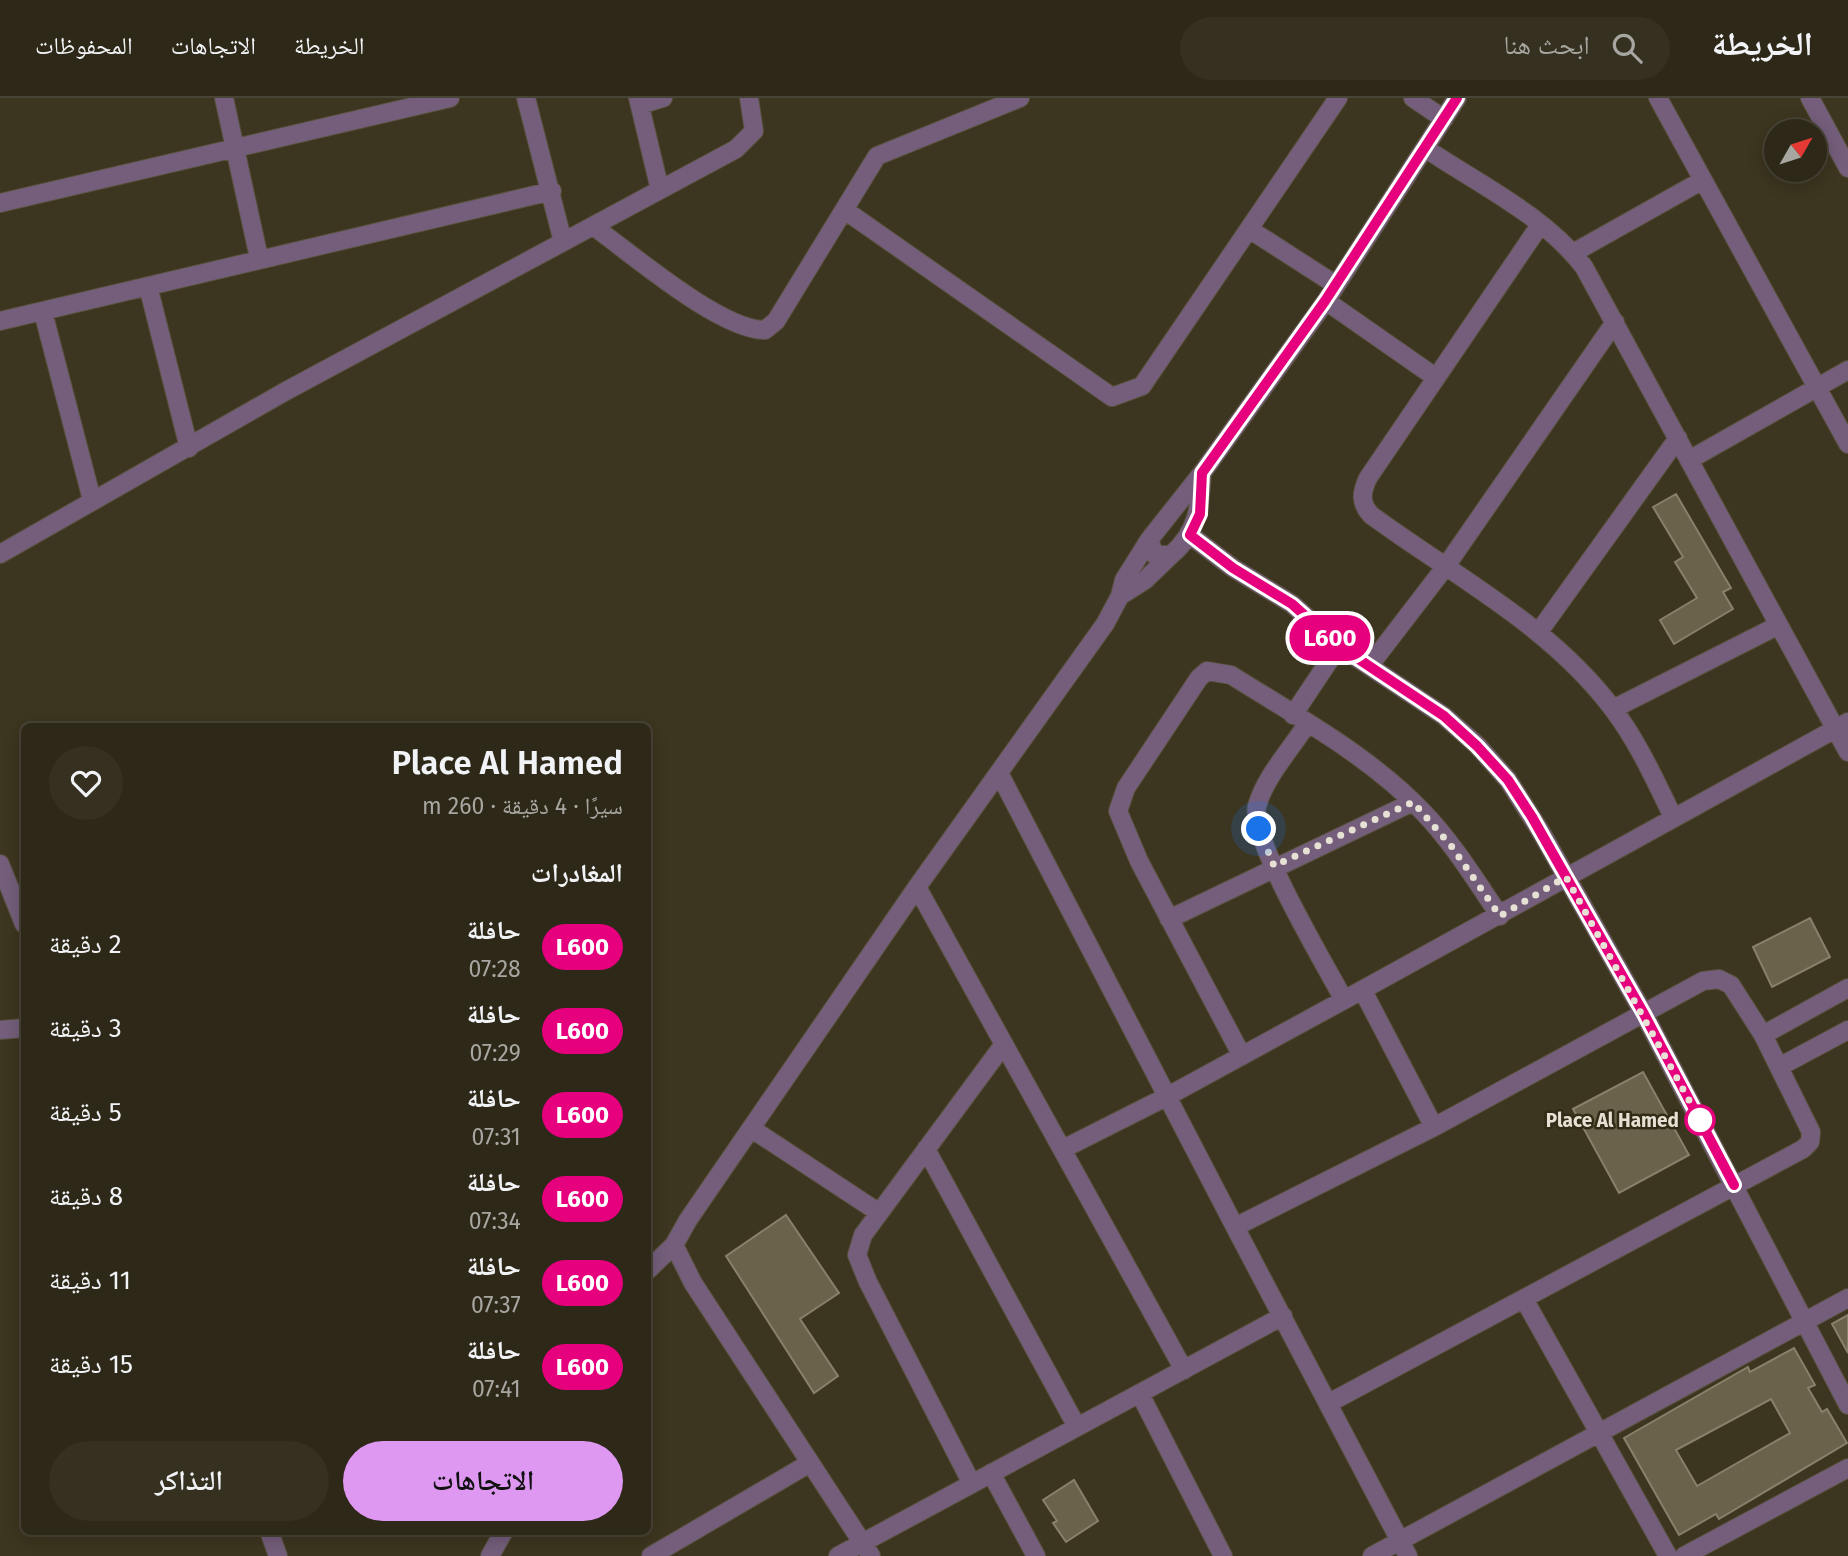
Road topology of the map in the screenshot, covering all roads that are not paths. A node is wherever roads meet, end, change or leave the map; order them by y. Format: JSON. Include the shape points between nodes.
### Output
{"nodes":[{"id":1,"x":224,"y":98,"type":"edge"},
{"id":2,"x":450,"y":98,"type":"edge"},
{"id":3,"x":526,"y":98,"type":"edge"},
{"id":4,"x":663,"y":98,"type":"edge"},
{"id":5,"x":749,"y":98,"type":"edge"},
{"id":6,"x":1020,"y":98,"type":"edge"},
{"id":7,"x":1338,"y":98,"type":"edge"},
{"id":8,"x":1413,"y":98,"type":"edge"},
{"id":9,"x":1457,"y":98,"type":"edge"},
{"id":10,"x":1658,"y":98,"type":"edge"},
{"id":11,"x":1810,"y":98,"type":"edge"},
{"id":12,"x":639,"y":102,"type":"edge"},
{"id":13,"x":1444,"y":119,"type":"junction"},
{"id":14,"x":235,"y":148,"type":"junction"},
{"id":15,"x":1425,"y":148,"type":"junction"},
{"id":16,"x":1848,"y":168,"type":"edge"},
{"id":17,"x":1703,"y":180,"type":"junction"},
{"id":18,"x":660,"y":190,"type":"junction"},
{"id":19,"x":552,"y":191,"type":"junction"},
{"id":20,"x":0,"y":203,"type":"edge"},
{"id":21,"x":846,"y":211,"type":"junction"},
{"id":22,"x":1541,"y":225,"type":"junction"},
{"id":23,"x":593,"y":226,"type":"junction"},
{"id":24,"x":1249,"y":229,"type":"junction"},
{"id":25,"x":563,"y":242,"type":"junction"},
{"id":26,"x":1573,"y":253,"type":"junction"},
{"id":27,"x":259,"y":258,"type":"junction"},
{"id":28,"x":1336,"y":285,"type":"junction"},
{"id":29,"x":148,"y":286,"type":"junction"},
{"id":30,"x":1325,"y":301,"type":"junction"},
{"id":31,"x":43,"y":312,"type":"junction"},
{"id":32,"x":0,"y":321,"type":"edge"},
{"id":33,"x":1615,"y":323,"type":"junction"},
{"id":34,"x":1848,"y":370,"type":"edge"},
{"id":35,"x":1435,"y":377,"type":"junction"},
{"id":36,"x":1817,"y":386,"type":"junction"},
{"id":37,"x":1678,"y":438,"type":"junction"},
{"id":38,"x":1848,"y":443,"type":"edge"},
{"id":39,"x":189,"y":448,"type":"junction"},
{"id":40,"x":1689,"y":460,"type":"junction"},
{"id":41,"x":1202,"y":473,"type":"junction"},
{"id":42,"x":92,"y":500,"type":"junction"},
{"id":43,"x":1177,"y":501,"type":"junction"},
{"id":44,"x":1200,"y":514,"type":"junction"},
{"id":45,"x":1190,"y":535,"type":"junction"},
{"id":46,"x":1149,"y":540,"type":"junction"},
{"id":47,"x":0,"y":554,"type":"edge"},
{"id":48,"x":1171,"y":555,"type":"junction"},
{"id":49,"x":1446,"y":566,"type":"junction"},
{"id":50,"x":1120,"y":596,"type":"junction"},
{"id":51,"x":1779,"y":625,"type":"junction"},
{"id":52,"x":1538,"y":633,"type":"junction"},
{"id":53,"x":1339,"y":646,"type":"junction"},
{"id":54,"x":1370,"y":665,"type":"junction"},
{"id":55,"x":1613,"y":709,"type":"junction"},
{"id":56,"x":1300,"y":720,"type":"junction"},
{"id":57,"x":1842,"y":726,"type":"edge"},
{"id":58,"x":1848,"y":752,"type":"edge"},
{"id":59,"x":999,"y":773,"type":"junction"},
{"id":60,"x":1413,"y":802,"type":"junction"},
{"id":61,"x":1673,"y":817,"type":"junction"},
{"id":62,"x":0,"y":864,"type":"edge"},
{"id":63,"x":1274,"y":866,"type":"junction"},
{"id":64,"x":1566,"y":877,"type":"junction"},
{"id":65,"x":917,"y":887,"type":"junction"},
{"id":66,"x":21,"y":916,"type":"edge"},
{"id":67,"x":1500,"y":916,"type":"junction"},
{"id":68,"x":1169,"y":919,"type":"junction"},
{"id":69,"x":1848,"y":989,"type":"edge"},
{"id":70,"x":1363,"y":991,"type":"junction"},
{"id":71,"x":1344,"y":1000,"type":"junction"},
{"id":72,"x":1644,"y":1014,"type":"junction"},
{"id":73,"x":21,"y":1028,"type":"edge"},
{"id":74,"x":0,"y":1030,"type":"edge"},
{"id":75,"x":1848,"y":1030,"type":"edge"},
{"id":76,"x":1763,"y":1035,"type":"junction"},
{"id":77,"x":1004,"y":1044,"type":"junction"},
{"id":78,"x":1242,"y":1056,"type":"junction"},
{"id":79,"x":1779,"y":1067,"type":"junction"},
{"id":80,"x":1168,"y":1096,"type":"junction"},
{"id":81,"x":1434,"y":1127,"type":"junction"},
{"id":82,"x":752,"y":1129,"type":"junction"},
{"id":83,"x":926,"y":1149,"type":"junction"},
{"id":84,"x":1063,"y":1149,"type":"junction"},
{"id":85,"x":1734,"y":1185,"type":"junction"},
{"id":86,"x":878,"y":1212,"type":"junction"},
{"id":87,"x":1235,"y":1227,"type":"junction"},
{"id":88,"x":674,"y":1245,"type":"junction"},
{"id":89,"x":651,"y":1266,"type":"edge"},
{"id":90,"x":1848,"y":1298,"type":"edge"},
{"id":91,"x":1524,"y":1299,"type":"junction"},
{"id":92,"x":1283,"y":1316,"type":"junction"},
{"id":93,"x":1807,"y":1321,"type":"junction"},
{"id":94,"x":1184,"y":1370,"type":"junction"},
{"id":95,"x":1140,"y":1394,"type":"junction"},
{"id":96,"x":1329,"y":1403,"type":"junction"},
{"id":97,"x":1848,"y":1405,"type":"edge"},
{"id":98,"x":1077,"y":1427,"type":"junction"},
{"id":99,"x":1599,"y":1433,"type":"junction"},
{"id":100,"x":810,"y":1463,"type":"junction"},
{"id":101,"x":1848,"y":1468,"type":"edge"},
{"id":102,"x":991,"y":1473,"type":"junction"},
{"id":103,"x":972,"y":1484,"type":"junction"},
{"id":104,"x":270,"y":1535,"type":"edge"},
{"id":105,"x":502,"y":1535,"type":"edge"},
{"id":106,"x":1404,"y":1549,"type":"edge"},
{"id":107,"x":866,"y":1550,"type":"edge"},
{"id":108,"x":278,"y":1556,"type":"edge"},
{"id":109,"x":490,"y":1556,"type":"edge"},
{"id":110,"x":651,"y":1556,"type":"edge"},
{"id":111,"x":838,"y":1556,"type":"edge"},
{"id":112,"x":1036,"y":1556,"type":"edge"},
{"id":113,"x":1223,"y":1556,"type":"edge"},
{"id":114,"x":1373,"y":1556,"type":"edge"},
{"id":115,"x":1668,"y":1556,"type":"edge"},
{"id":116,"x":1684,"y":1556,"type":"edge"}],
"edges":[{"from":1,"to":14,"type":"street"},
{"from":2,"to":14,"type":"street"},
{"from":3,"to":19,"type":"street"},
{"from":4,"to":12,"type":"street"},
{"from":5,"to":18,"type":"street","via":[[754,127],[747,141]]},
{"from":6,"to":21,"type":"street","via":[[877,156]]},
{"from":7,"to":24,"type":"street"},
{"from":8,"to":13,"type":"street"},
{"from":9,"to":13,"type":"street"},
{"from":10,"to":17,"type":"street"},
{"from":11,"to":16,"type":"street"},
{"from":12,"to":18,"type":"street"},
{"from":13,"to":15,"type":"street"},
{"from":14,"to":20,"type":"street"},
{"from":14,"to":27,"type":"street"},
{"from":15,"to":22,"type":"street"},
{"from":15,"to":28,"type":"street"},
{"from":17,"to":26,"type":"street"},
{"from":17,"to":36,"type":"street"},
{"from":18,"to":23,"type":"street"},
{"from":19,"to":25,"type":"street"},
{"from":19,"to":27,"type":"street"},
{"from":21,"to":23,"type":"street","via":[[776,321],[765,330],[724,319]]},
{"from":21,"to":24,"type":"street","via":[[1112,397],[1142,386]]},
{"from":22,"to":26,"type":"street"},
{"from":22,"to":35,"type":"street"},
{"from":23,"to":25,"type":"street"},
{"from":24,"to":28,"type":"street"},
{"from":25,"to":39,"type":"street"},
{"from":26,"to":33,"type":"street"},
{"from":27,"to":29,"type":"street"},
{"from":28,"to":30,"type":"street"},
{"from":29,"to":31,"type":"street"},
{"from":29,"to":39,"type":"street"},
{"from":30,"to":35,"type":"street"},
{"from":30,"to":41,"type":"street"},
{"from":31,"to":32,"type":"street"},
{"from":31,"to":42,"type":"street"},
{"from":33,"to":37,"type":"street"},
{"from":33,"to":49,"type":"street"},
{"from":34,"to":36,"type":"street"},
{"from":35,"to":49,"type":"street","via":[[1368,478],[1362,499],[1371,515]]},
{"from":36,"to":38,"type":"street"},
{"from":36,"to":40,"type":"street"},
{"from":37,"to":40,"type":"street"},
{"from":37,"to":52,"type":"street"},
{"from":39,"to":42,"type":"street"},
{"from":40,"to":51,"type":"street"},
{"from":41,"to":43,"type":"street"},
{"from":41,"to":44,"type":"street"},
{"from":42,"to":47,"type":"street"},
{"from":43,"to":44,"type":"street","via":[[1197,505]]},
{"from":43,"to":46,"type":"street"},
{"from":44,"to":45,"type":"street"},
{"from":45,"to":48,"type":"street"},
{"from":45,"to":53,"type":"street","via":[[1292,604]]},
{"from":46,"to":48,"type":"street","via":[[1155,555]]},
{"from":46,"to":50,"type":"street","via":[[1124,580]]},
{"from":48,"to":50,"type":"street"},
{"from":49,"to":52,"type":"street"},
{"from":49,"to":54,"type":"street"},
{"from":50,"to":59,"type":"street"},
{"from":51,"to":55,"type":"street"},
{"from":51,"to":57,"type":"street"},
{"from":52,"to":55,"type":"street"},
{"from":53,"to":54,"type":"street"},
{"from":53,"to":56,"type":"street"},
{"from":54,"to":64,"type":"street","via":[[1444,716],[1491,760],[1524,802]]},
{"from":55,"to":61,"type":"street","via":[[1644,757]]},
{"from":56,"to":60,"type":"street","via":[[1380,773]]},
{"from":56,"to":63,"type":"street","via":[[1257,806],[1259,829]]},
{"from":56,"to":68,"type":"street","via":[[1231,675],[1207,671],[1199,678],[1119,804],[1118,815]]},
{"from":57,"to":58,"type":"street"},
{"from":57,"to":61,"type":"street"},
{"from":59,"to":65,"type":"street"},
{"from":59,"to":80,"type":"street"},
{"from":60,"to":63,"type":"street"},
{"from":60,"to":67,"type":"street","via":[[1452,847]]},
{"from":61,"to":64,"type":"street"},
{"from":62,"to":66,"type":"street"},
{"from":63,"to":68,"type":"street"},
{"from":63,"to":71,"type":"street"},
{"from":64,"to":67,"type":"street"},
{"from":64,"to":72,"type":"street"},
{"from":65,"to":77,"type":"street"},
{"from":65,"to":82,"type":"street"},
{"from":67,"to":70,"type":"street"},
{"from":68,"to":78,"type":"street"},
{"from":69,"to":76,"type":"street"},
{"from":70,"to":71,"type":"street"},
{"from":70,"to":81,"type":"street"},
{"from":71,"to":78,"type":"street"},
{"from":72,"to":76,"type":"street","via":[[1703,981],[1719,979],[1731,985]]},
{"from":72,"to":81,"type":"street"},
{"from":72,"to":85,"type":"street"},
{"from":73,"to":74,"type":"street"},
{"from":75,"to":79,"type":"street"},
{"from":76,"to":79,"type":"street"},
{"from":77,"to":83,"type":"street"},
{"from":77,"to":84,"type":"street"},
{"from":78,"to":80,"type":"street"},
{"from":79,"to":85,"type":"street","via":[[1811,1132],[1810,1142]]},
{"from":80,"to":84,"type":"street"},
{"from":80,"to":87,"type":"street"},
{"from":81,"to":87,"type":"street"},
{"from":82,"to":86,"type":"street"},
{"from":82,"to":88,"type":"street"},
{"from":83,"to":86,"type":"street"},
{"from":83,"to":98,"type":"street"},
{"from":84,"to":94,"type":"street"},
{"from":85,"to":91,"type":"street"},
{"from":85,"to":93,"type":"street"},
{"from":86,"to":103,"type":"street","via":[[860,1241],[858,1260]]},
{"from":87,"to":92,"type":"street"},
{"from":88,"to":89,"type":"street"},
{"from":88,"to":100,"type":"street","via":[[692,1283]]},
{"from":90,"to":93,"type":"street"},
{"from":91,"to":96,"type":"street"},
{"from":91,"to":99,"type":"street"},
{"from":92,"to":94,"type":"street"},
{"from":92,"to":96,"type":"street"},
{"from":93,"to":97,"type":"street"},
{"from":93,"to":99,"type":"street"},
{"from":94,"to":95,"type":"street"},
{"from":95,"to":98,"type":"street"},
{"from":95,"to":113,"type":"street"},
{"from":96,"to":106,"type":"street"},
{"from":98,"to":102,"type":"street"},
{"from":99,"to":106,"type":"street"},
{"from":99,"to":115,"type":"street"},
{"from":100,"to":107,"type":"street"},
{"from":100,"to":110,"type":"street"},
{"from":101,"to":116,"type":"street"},
{"from":102,"to":103,"type":"street"},
{"from":102,"to":112,"type":"street"},
{"from":103,"to":107,"type":"street"},
{"from":104,"to":108,"type":"street"},
{"from":105,"to":109,"type":"street"},
{"from":106,"to":114,"type":"street"},
{"from":107,"to":111,"type":"street"}]}
